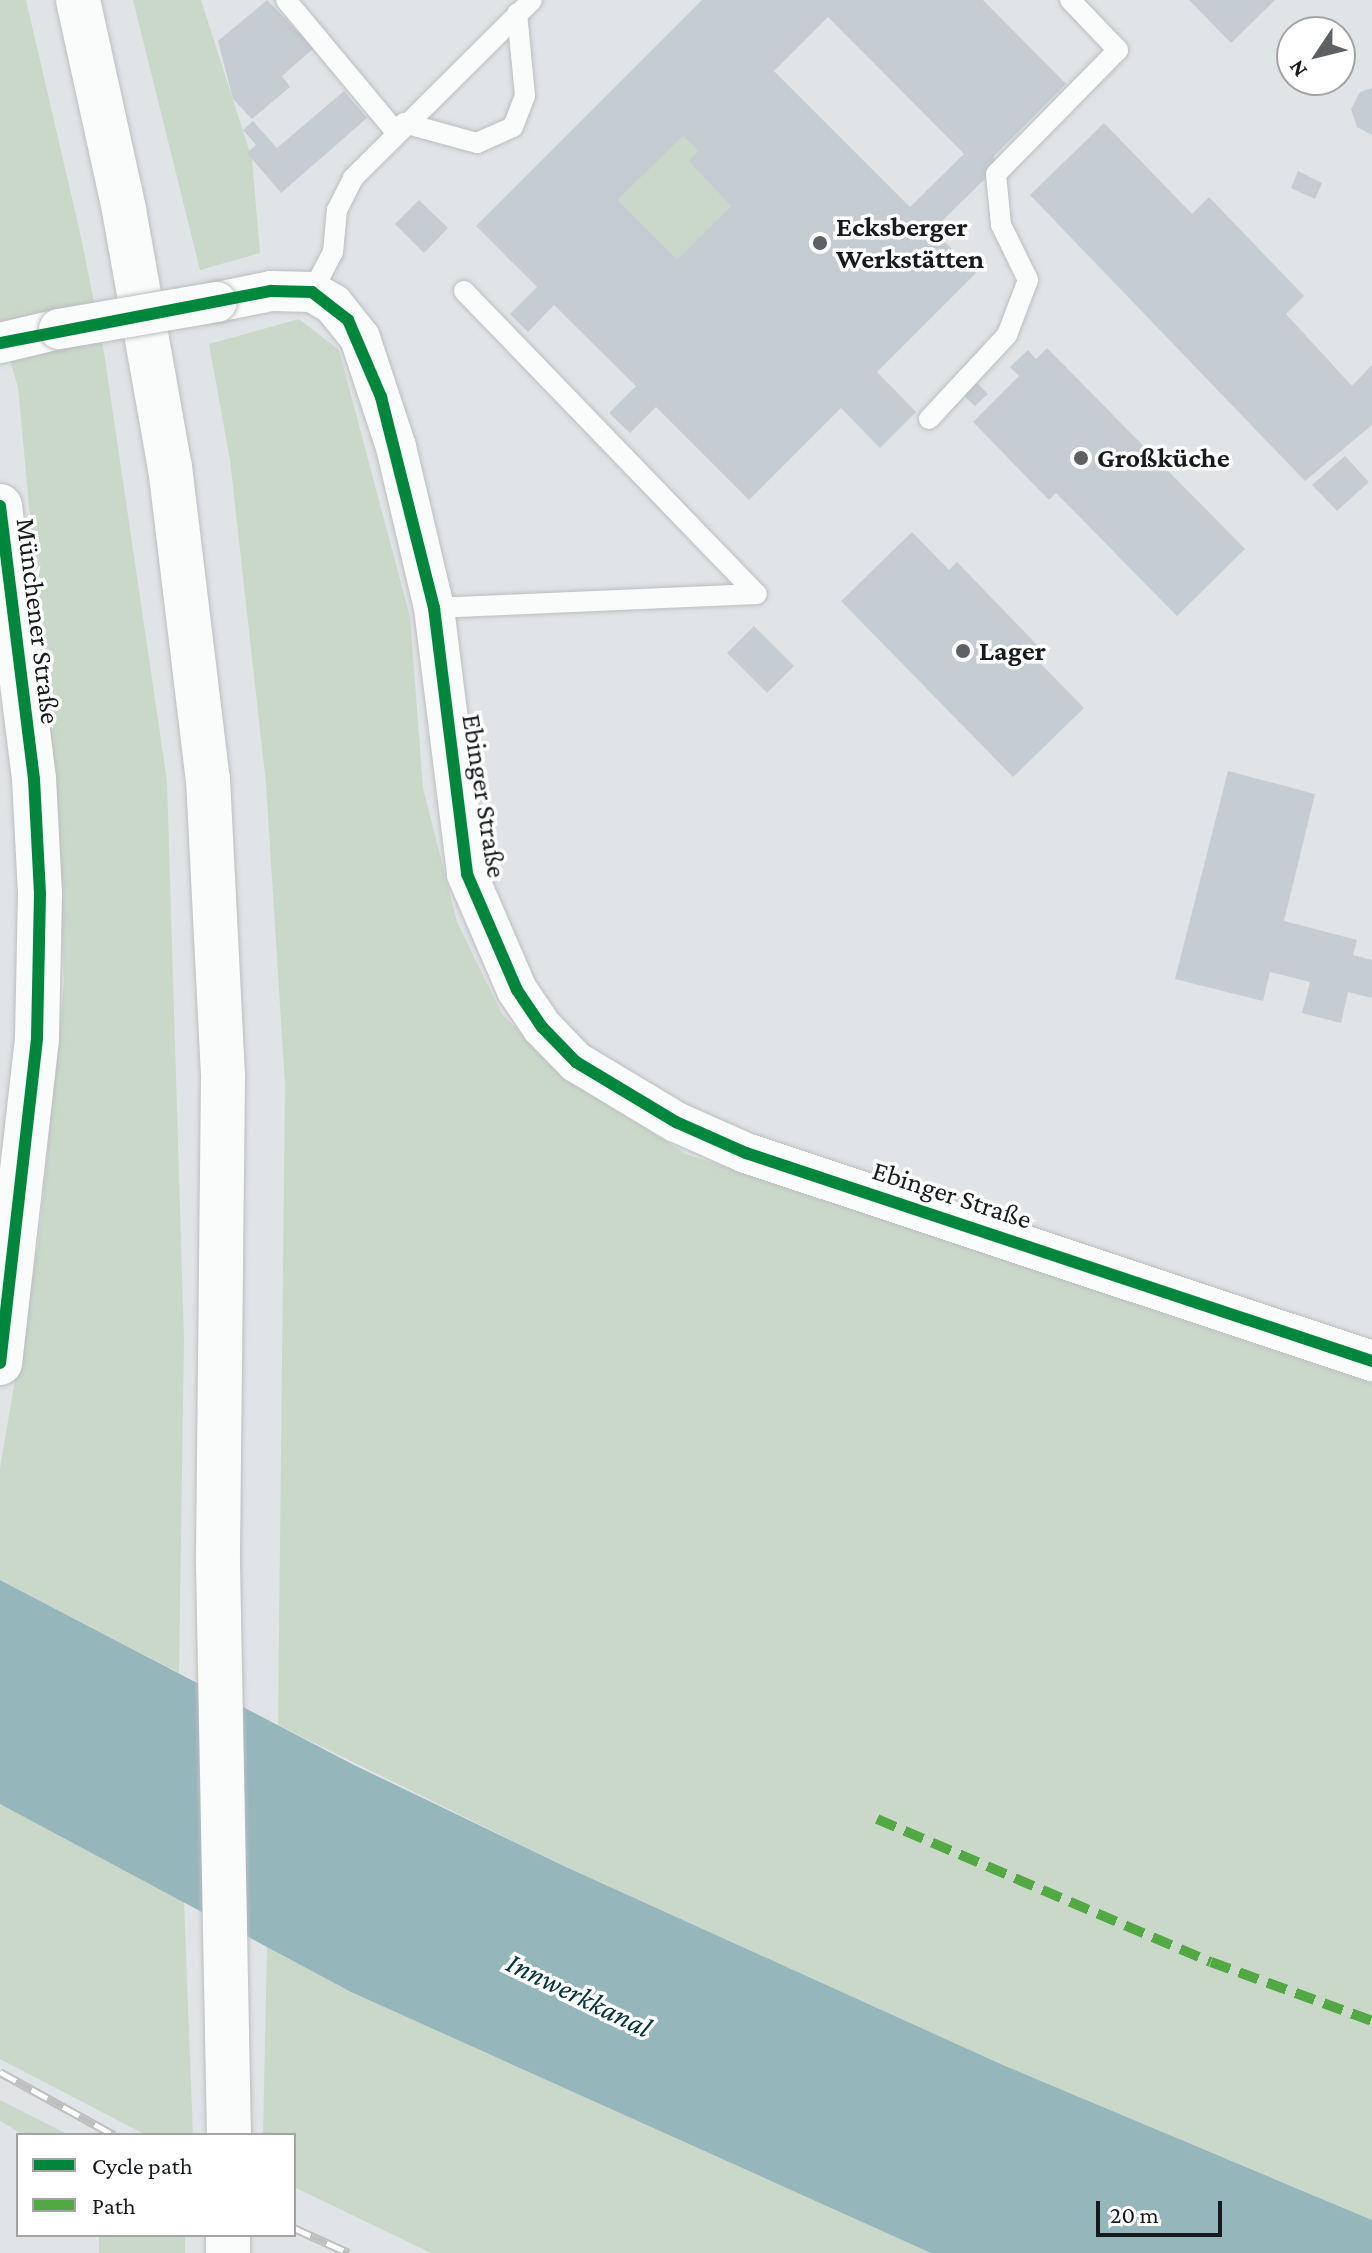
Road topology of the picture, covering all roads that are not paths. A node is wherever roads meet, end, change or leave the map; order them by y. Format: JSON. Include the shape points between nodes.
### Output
{"nodes":[{"id":1,"x":78,"y":0,"type":"edge"},
{"id":2,"x":286,"y":0,"type":"edge"},
{"id":3,"x":1070,"y":0,"type":"edge"},
{"id":4,"x":525,"y":7,"type":"edge"},
{"id":5,"x":400,"y":128,"type":"junction"},
{"id":6,"x":464,"y":291,"type":"dead end"},
{"id":7,"x":312,"y":292,"type":"junction"},
{"id":8,"x":0,"y":343,"type":"edge"},
{"id":9,"x":929,"y":419,"type":"dead end"},
{"id":10,"x":0,"y":506,"type":"edge"},
{"id":11,"x":434,"y":608,"type":"junction"},
{"id":12,"x":1372,"y":1361,"type":"edge"},
{"id":13,"x":0,"y":1363,"type":"edge"},
{"id":14,"x":229,"y":2133,"type":"edge"}],
"edges":[{"from":1,"to":14,"type":"main road","via":[[124,210],[170,467],[208,779],[223,1076],[218,1564]]},
{"from":2,"to":5,"type":"lane"},
{"from":3,"to":9,"type":"lane","via":[[1118,50],[996,174],[1001,225],[1028,280],[1007,335]]},
{"from":4,"to":5,"type":"lane"},
{"from":4,"to":5,"type":"lane","via":[[525,96],[513,127],[477,143]]},
{"from":5,"to":7,"type":"lane","via":[[353,178],[337,210],[333,252]]},
{"from":6,"to":11,"type":"lane","via":[[757,594]]},
{"from":7,"to":8,"type":"street","bridge":true,"via":[[271,291]]},
{"from":7,"to":11,"type":"street","name":"Ebinger Straße","via":[[348,320],[371,363]]},
{"from":10,"to":13,"type":"main road","name":"Münchener Straße","via":[[34,779],[40,894],[37,1039]]},
{"from":11,"to":12,"type":"street","name":"Ebinger Straße","via":[[467,874],[517,990],[576,1062],[676,1122],[746,1153]]}]}
